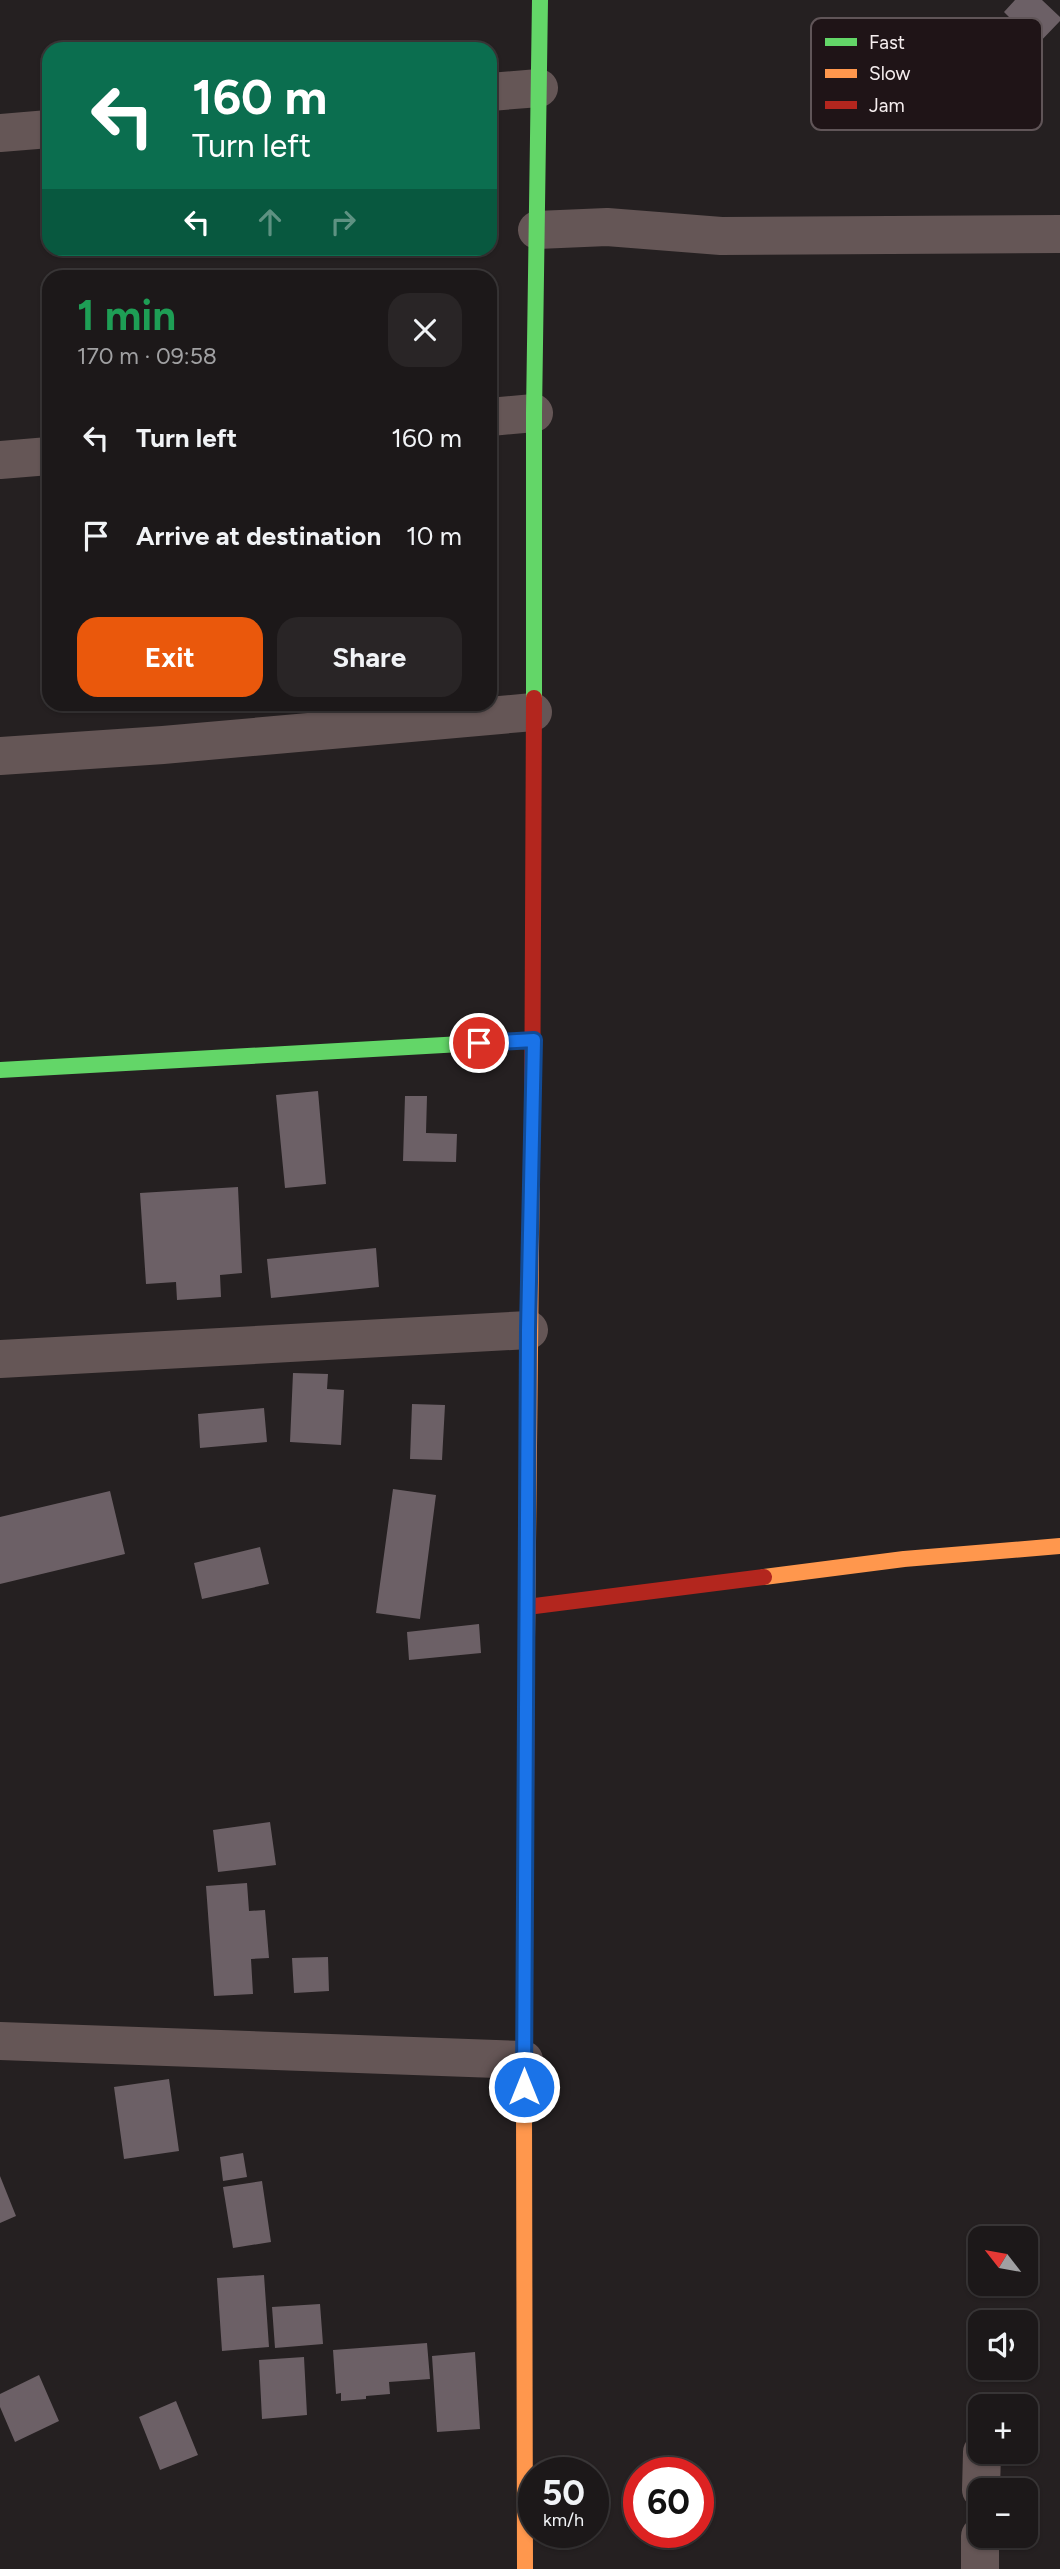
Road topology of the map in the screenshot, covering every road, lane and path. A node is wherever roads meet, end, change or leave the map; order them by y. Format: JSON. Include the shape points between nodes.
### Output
{"nodes":[{"id":1,"x":540,"y":0,"type":"edge"},
{"id":2,"x":539,"y":88,"type":"junction"},
{"id":3,"x":497,"y":91,"type":"edge"},
{"id":4,"x":42,"y":130,"type":"edge"},
{"id":5,"x":0,"y":133,"type":"edge"},
{"id":6,"x":537,"y":230,"type":"junction"},
{"id":7,"x":1060,"y":234,"type":"edge"},
{"id":8,"x":534,"y":413,"type":"junction"},
{"id":9,"x":497,"y":416,"type":"edge"},
{"id":10,"x":42,"y":457,"type":"edge"},
{"id":11,"x":0,"y":460,"type":"edge"},
{"id":12,"x":533,"y":712,"type":"junction"},
{"id":13,"x":0,"y":756,"type":"edge"},
{"id":14,"x":534,"y":1040,"type":"junction"},
{"id":15,"x":0,"y":1070,"type":"edge"},
{"id":16,"x":528,"y":1330,"type":"junction"},
{"id":17,"x":0,"y":1359,"type":"edge"},
{"id":18,"x":1060,"y":1546,"type":"edge"},
{"id":19,"x":527,"y":1607,"type":"junction"},
{"id":20,"x":0,"y":2041,"type":"edge"},
{"id":21,"x":524,"y":2060,"type":"junction"},
{"id":22,"x":981,"y":2548,"type":"edge"},
{"id":23,"x":525,"y":2569,"type":"edge"},
{"id":24,"x":980,"y":2569,"type":"edge"}],
"edges":[{"from":1,"to":2,"type":"main road"},
{"from":2,"to":3,"type":"street"},
{"from":2,"to":6,"type":"main road"},
{"from":4,"to":5,"type":"street"},
{"from":6,"to":7,"type":"street","via":[[607,227],[721,236]]},
{"from":6,"to":8,"type":"main road"},
{"from":8,"to":9,"type":"street"},
{"from":8,"to":12,"type":"main road"},
{"from":10,"to":11,"type":"street"},
{"from":12,"to":13,"type":"street"},
{"from":12,"to":14,"type":"main road"},
{"from":14,"to":15,"type":"main road"},
{"from":14,"to":16,"type":"main road"},
{"from":16,"to":17,"type":"street"},
{"from":16,"to":19,"type":"main road"},
{"from":18,"to":19,"type":"main road","via":[[904,1559]]},
{"from":19,"to":21,"type":"main road"},
{"from":20,"to":21,"type":"street"},
{"from":21,"to":23,"type":"main road"},
{"from":22,"to":24,"type":"street"}]}
